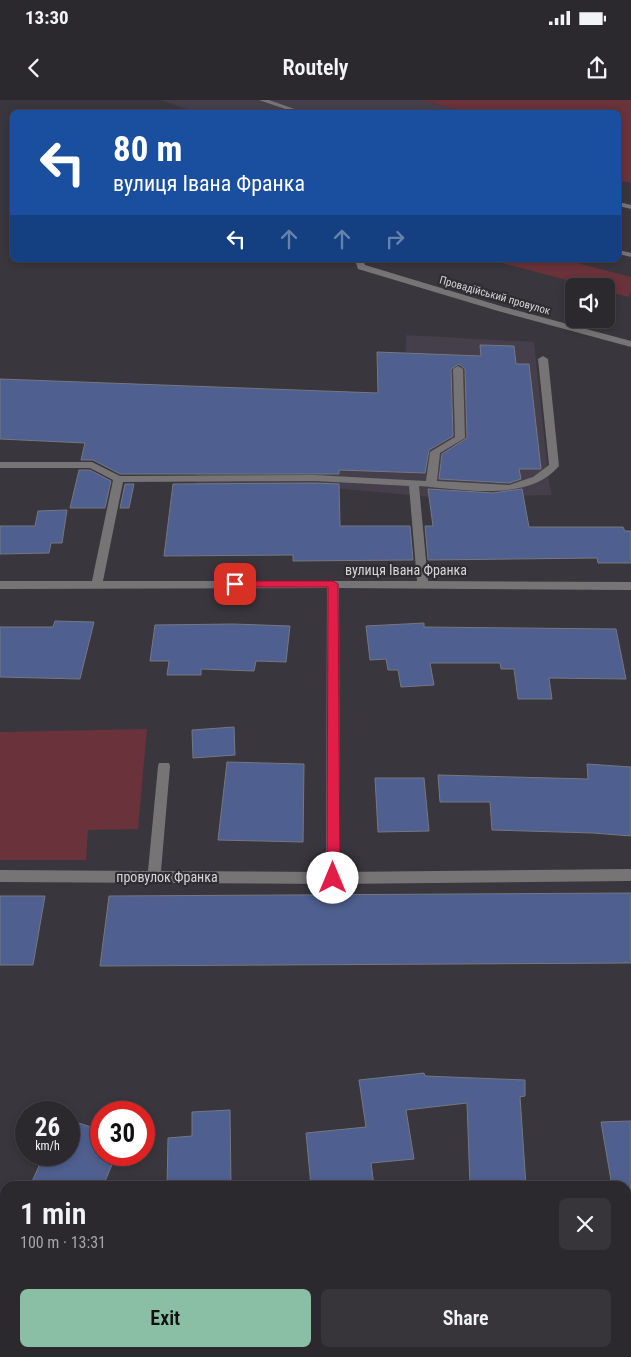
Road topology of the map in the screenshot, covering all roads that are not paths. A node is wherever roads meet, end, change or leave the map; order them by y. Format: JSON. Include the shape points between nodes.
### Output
{"nodes":[{"id":1,"x":262,"y":100,"type":"edge"},
{"id":2,"x":294,"y":110,"type":"edge"},
{"id":3,"x":360,"y":262,"type":"edge"},
{"id":4,"x":631,"y":344,"type":"edge"},
{"id":5,"x":543,"y":359,"type":"dead end"},
{"id":6,"x":458,"y":369,"type":"dead end"},
{"id":7,"x":0,"y":465,"type":"edge"},
{"id":8,"x":118,"y":478,"type":"junction"},
{"id":9,"x":414,"y":483,"type":"junction"},
{"id":10,"x":431,"y":485,"type":"junction"},
{"id":11,"x":333,"y":584,"type":"junction"},
{"id":12,"x":0,"y":585,"type":"edge"},
{"id":13,"x":97,"y":585,"type":"junction"},
{"id":14,"x":423,"y":585,"type":"junction"},
{"id":15,"x":631,"y":586,"type":"edge"},
{"id":16,"x":164,"y":766,"type":"dead end"},
{"id":17,"x":631,"y":875,"type":"edge"},
{"id":18,"x":0,"y":876,"type":"edge"},
{"id":19,"x":154,"y":877,"type":"junction"},
{"id":20,"x":333,"y":878,"type":"junction"}],
"edges":[{"from":1,"to":2,"type":"street"},
{"from":3,"to":4,"type":"street","name":"Провадійський провулок","via":[[361,267]]},
{"from":5,"to":10,"type":"street","via":[[554,466],[537,479],[510,488]]},
{"from":6,"to":10,"type":"street","via":[[460,438],[434,452]]},
{"from":7,"to":8,"type":"street","via":[[92,465]]},
{"from":8,"to":9,"type":"street","via":[[315,478]]},
{"from":8,"to":13,"type":"street"},
{"from":9,"to":10,"type":"street"},
{"from":9,"to":14,"type":"street"},
{"from":11,"to":13,"type":"street","name":"вулиця Івана Франка"},
{"from":11,"to":14,"type":"street","name":"вулиця Івана Франка"},
{"from":11,"to":20,"type":"street"},
{"from":12,"to":13,"type":"street","name":"вулиця Івана Франка"},
{"from":14,"to":15,"type":"street","name":"вулиця Івана Франка"},
{"from":16,"to":19,"type":"street"},
{"from":17,"to":20,"type":"street","name":"провулок Франка"},
{"from":18,"to":19,"type":"street","name":"провулок Франка"},
{"from":19,"to":20,"type":"street","name":"провулок Франка"}]}
